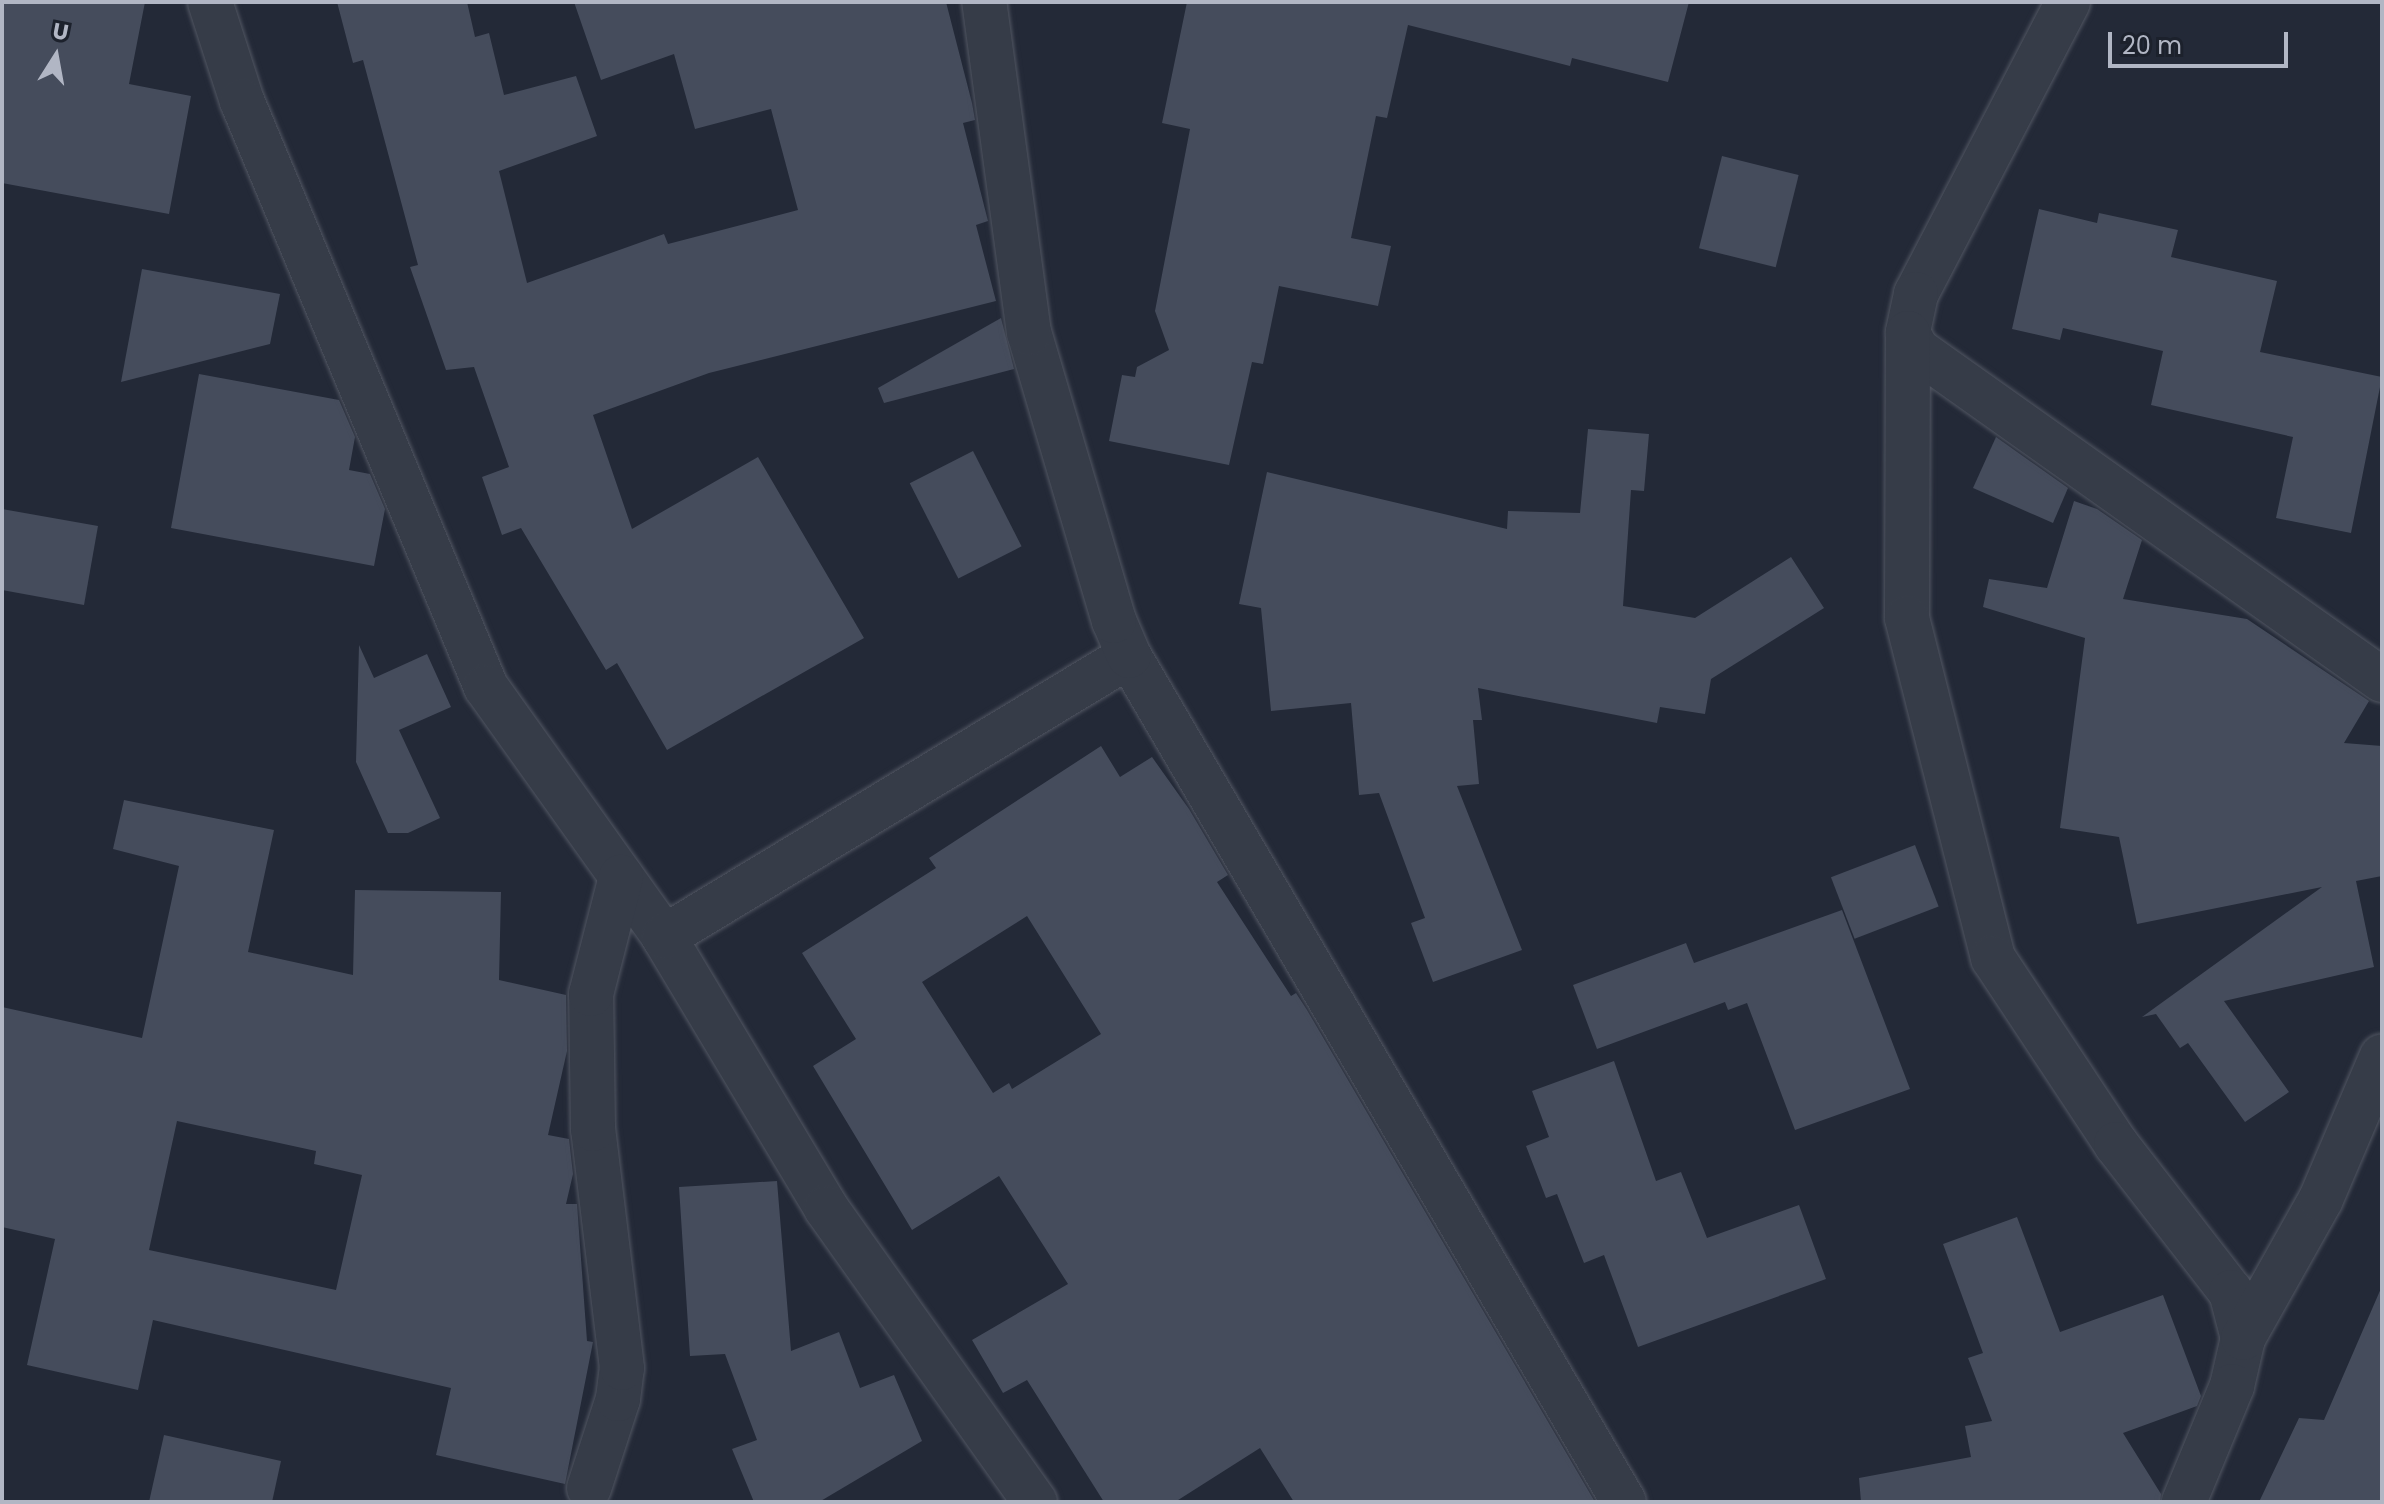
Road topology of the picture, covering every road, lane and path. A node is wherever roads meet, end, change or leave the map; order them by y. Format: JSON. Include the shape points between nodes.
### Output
{"nodes":[{"id":1,"x":210,"y":2,"type":"edge"},
{"id":2,"x":984,"y":2,"type":"edge"},
{"id":3,"x":2068,"y":2,"type":"edge"},
{"id":4,"x":1908,"y":333,"type":"junction"},
{"id":5,"x":1129,"y":656,"type":"junction"},
{"id":6,"x":2382,"y":680,"type":"edge"},
{"id":7,"x":621,"y":877,"type":"junction"},
{"id":8,"x":664,"y":937,"type":"junction"},
{"id":9,"x":2382,"y":1056,"type":"edge"},
{"id":10,"x":2243,"y":1338,"type":"junction"},
{"id":11,"x":589,"y":1488,"type":"dead end"},
{"id":12,"x":1035,"y":1502,"type":"edge"},
{"id":13,"x":1624,"y":1502,"type":"edge"},
{"id":14,"x":2184,"y":1502,"type":"edge"}],
"edges":[{"from":1,"to":7,"type":"street","via":[[242,101],[486,687]]},
{"from":2,"to":5,"type":"street","via":[[1029,333]]},
{"from":3,"to":4,"type":"street","via":[[1916,294]]},
{"from":4,"to":6,"type":"street","via":[[1917,350]]},
{"from":4,"to":10,"type":"street","via":[[1907,618],[1993,958],[2116,1144],[2231,1292]]},
{"from":5,"to":8,"type":"street"},
{"from":5,"to":13,"type":"street"},
{"from":7,"to":8,"type":"street"},
{"from":7,"to":11,"type":"street","via":[[591,994],[593,1129],[622,1368],[618,1399]]},
{"from":8,"to":12,"type":"street","via":[[826,1208]]},
{"from":9,"to":10,"type":"street","via":[[2321,1199]]},
{"from":10,"to":14,"type":"street","via":[[2232,1386]]}]}
